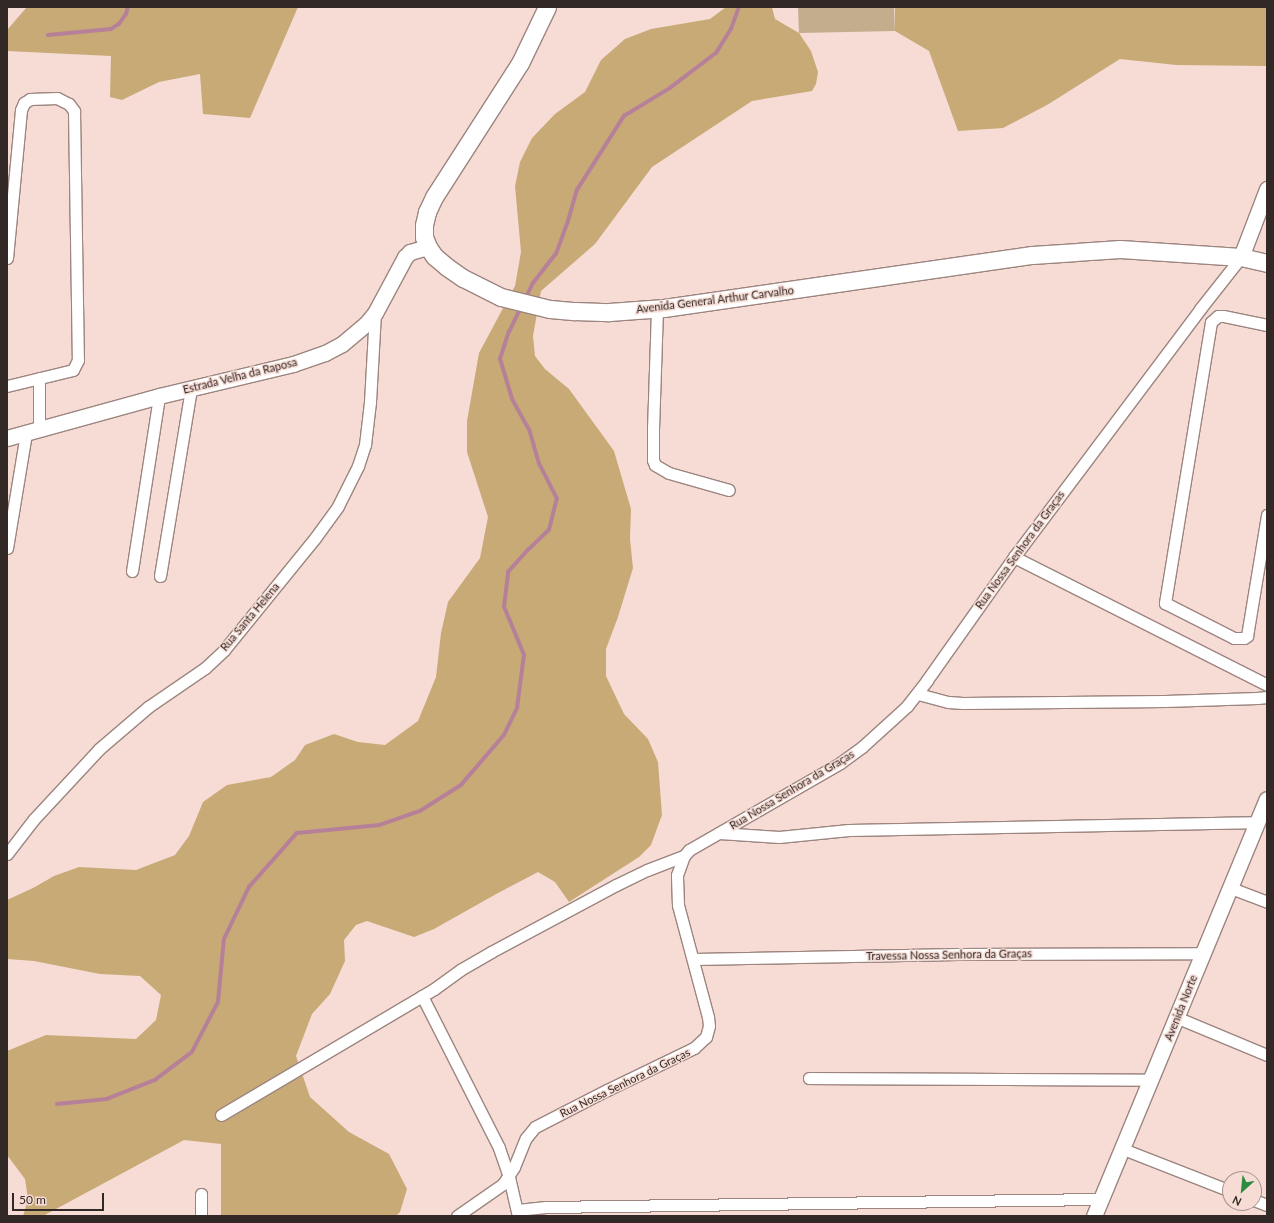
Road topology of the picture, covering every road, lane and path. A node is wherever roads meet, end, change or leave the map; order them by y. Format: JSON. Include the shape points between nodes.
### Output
{"nodes":[{"id":1,"x":547,"y":7,"type":"edge"},
{"id":2,"x":1267,"y":189,"type":"edge"},
{"id":3,"x":428,"y":247,"type":"junction"},
{"id":4,"x":1241,"y":257,"type":"junction"},
{"id":5,"x":7,"y":258,"type":"edge"},
{"id":6,"x":1267,"y":263,"type":"edge"},
{"id":7,"x":657,"y":309,"type":"junction"},
{"id":8,"x":375,"y":313,"type":"junction"},
{"id":9,"x":1267,"y":325,"type":"edge"},
{"id":10,"x":39,"y":378,"type":"junction"},
{"id":11,"x":7,"y":386,"type":"edge"},
{"id":12,"x":190,"y":388,"type":"junction"},
{"id":13,"x":159,"y":396,"type":"junction"},
{"id":14,"x":33,"y":432,"type":"junction"},
{"id":15,"x":7,"y":438,"type":"edge"},
{"id":16,"x":729,"y":490,"type":"dead end"},
{"id":17,"x":1267,"y":515,"type":"edge"},
{"id":18,"x":7,"y":548,"type":"edge"},
{"id":19,"x":1014,"y":557,"type":"junction"},
{"id":20,"x":132,"y":571,"type":"dead end"},
{"id":21,"x":160,"y":576,"type":"dead end"},
{"id":22,"x":1267,"y":684,"type":"edge"},
{"id":23,"x":918,"y":694,"type":"junction"},
{"id":24,"x":1267,"y":697,"type":"edge"},
{"id":25,"x":1267,"y":800,"type":"edge"},
{"id":26,"x":1257,"y":822,"type":"junction"},
{"id":27,"x":719,"y":833,"type":"junction"},
{"id":28,"x":7,"y":854,"type":"edge"},
{"id":29,"x":684,"y":856,"type":"junction"},
{"id":30,"x":1230,"y":888,"type":"junction"},
{"id":31,"x":1267,"y":902,"type":"edge"},
{"id":32,"x":1204,"y":953,"type":"junction"},
{"id":33,"x":694,"y":960,"type":"junction"},
{"id":34,"x":422,"y":996,"type":"junction"},
{"id":35,"x":1178,"y":1018,"type":"junction"},
{"id":36,"x":1267,"y":1055,"type":"edge"},
{"id":37,"x":809,"y":1078,"type":"dead end"},
{"id":38,"x":1152,"y":1080,"type":"junction"},
{"id":39,"x":221,"y":1115,"type":"dead end"},
{"id":40,"x":1122,"y":1149,"type":"junction"},
{"id":41,"x":509,"y":1176,"type":"junction"},
{"id":42,"x":1222,"y":1187,"type":"edge"},
{"id":43,"x":201,"y":1194,"type":"dead end"},
{"id":44,"x":1101,"y":1199,"type":"junction"},
{"id":45,"x":517,"y":1213,"type":"edge"},
{"id":46,"x":201,"y":1216,"type":"edge"},
{"id":47,"x":457,"y":1216,"type":"edge"},
{"id":48,"x":1094,"y":1216,"type":"edge"}],
"edges":[{"from":1,"to":3,"type":"main road","name":"Avenida General Arthur Carvalho","via":[[520,62],[434,197],[424,225],[424,237]]},
{"from":2,"to":4,"type":"street"},
{"from":3,"to":7,"type":"main road","name":"Avenida General Arthur Carvalho","via":[[447,268],[463,278],[483,289],[522,303],[550,309],[602,312]]},
{"from":3,"to":8,"type":"street","name":"Estrada Velha da Raposa","via":[[410,252],[404,257]]},
{"from":4,"to":6,"type":"main road","name":"Avenida General Arthur Carvalho"},
{"from":4,"to":7,"type":"main road","name":"Avenida General Arthur Carvalho","via":[[1120,249],[1032,255]]},
{"from":4,"to":19,"type":"street","name":"Rua Nossa Senhora da Graças"},
{"from":5,"to":10,"type":"street","via":[[21,110],[24,103],[30,99],[57,98],[69,104],[74,111],[78,360],[73,370]]},
{"from":7,"to":16,"type":"street","via":[[653,460],[655,465],[669,473]]},
{"from":8,"to":12,"type":"street","name":"Estrada Velha da Raposa","via":[[355,335],[325,353],[293,364]]},
{"from":8,"to":28,"type":"street","name":"Rua Santa Helena","via":[[365,445],[358,466],[338,506],[224,650],[205,668],[148,707],[99,749],[34,819]]},
{"from":9,"to":17,"type":"street","via":[[1222,316],[1218,316],[1212,322],[1165,603],[1234,638],[1247,636]]},
{"from":10,"to":11,"type":"street"},
{"from":10,"to":14,"type":"street"},
{"from":12,"to":13,"type":"street","name":"Estrada Velha da Raposa"},
{"from":12,"to":21,"type":"street"},
{"from":13,"to":14,"type":"street","name":"Estrada Velha da Raposa"},
{"from":13,"to":20,"type":"street"},
{"from":14,"to":15,"type":"street","name":"Estrada Velha da Raposa"},
{"from":14,"to":18,"type":"street"},
{"from":19,"to":22,"type":"street"},
{"from":19,"to":23,"type":"street","name":"Rua Nossa Senhora da Graças"},
{"from":23,"to":24,"type":"street","via":[[963,703]]},
{"from":23,"to":27,"type":"street","name":"Rua Nossa Senhora da Graças","via":[[856,751]]},
{"from":25,"to":26,"type":"street","name":"Avenida Norte"},
{"from":26,"to":27,"type":"street","via":[[849,830],[779,837]]},
{"from":26,"to":30,"type":"street","name":"Avenida Norte"},
{"from":27,"to":29,"type":"street","name":"Rua Nossa Senhora da Graças","via":[[689,850]]},
{"from":29,"to":33,"type":"street","name":"Rua Nossa Senhora da Graças","via":[[677,875],[676,888],[678,905]]},
{"from":29,"to":34,"type":"street","via":[[616,885],[490,952]]},
{"from":30,"to":31,"type":"street"},
{"from":30,"to":32,"type":"street","name":"Avenida Norte"},
{"from":32,"to":33,"type":"street","name":"Travessa Nossa Senhora da Graças","via":[[966,954]]},
{"from":32,"to":35,"type":"street","name":"Avenida Norte"},
{"from":33,"to":41,"type":"street","name":"Rua Nossa Senhora da Graças","via":[[708,1017],[706,1037],[694,1048],[535,1128],[526,1138]]},
{"from":34,"to":39,"type":"street"},
{"from":34,"to":41,"type":"street","via":[[487,1123]]},
{"from":35,"to":36,"type":"street"},
{"from":35,"to":38,"type":"street","name":"Avenida Norte"},
{"from":37,"to":38,"type":"street"},
{"from":38,"to":40,"type":"street","name":"Avenida Norte"},
{"from":40,"to":42,"type":"street"},
{"from":40,"to":44,"type":"street","name":"Avenida Norte"},
{"from":41,"to":45,"type":"street"},
{"from":41,"to":47,"type":"street","name":"Rua Nossa Senhora da Graças","via":[[495,1191]]},
{"from":43,"to":46,"type":"street"},
{"from":44,"to":45,"type":"street","via":[[546,1207]]},
{"from":44,"to":48,"type":"street","name":"Avenida Norte"}]}
